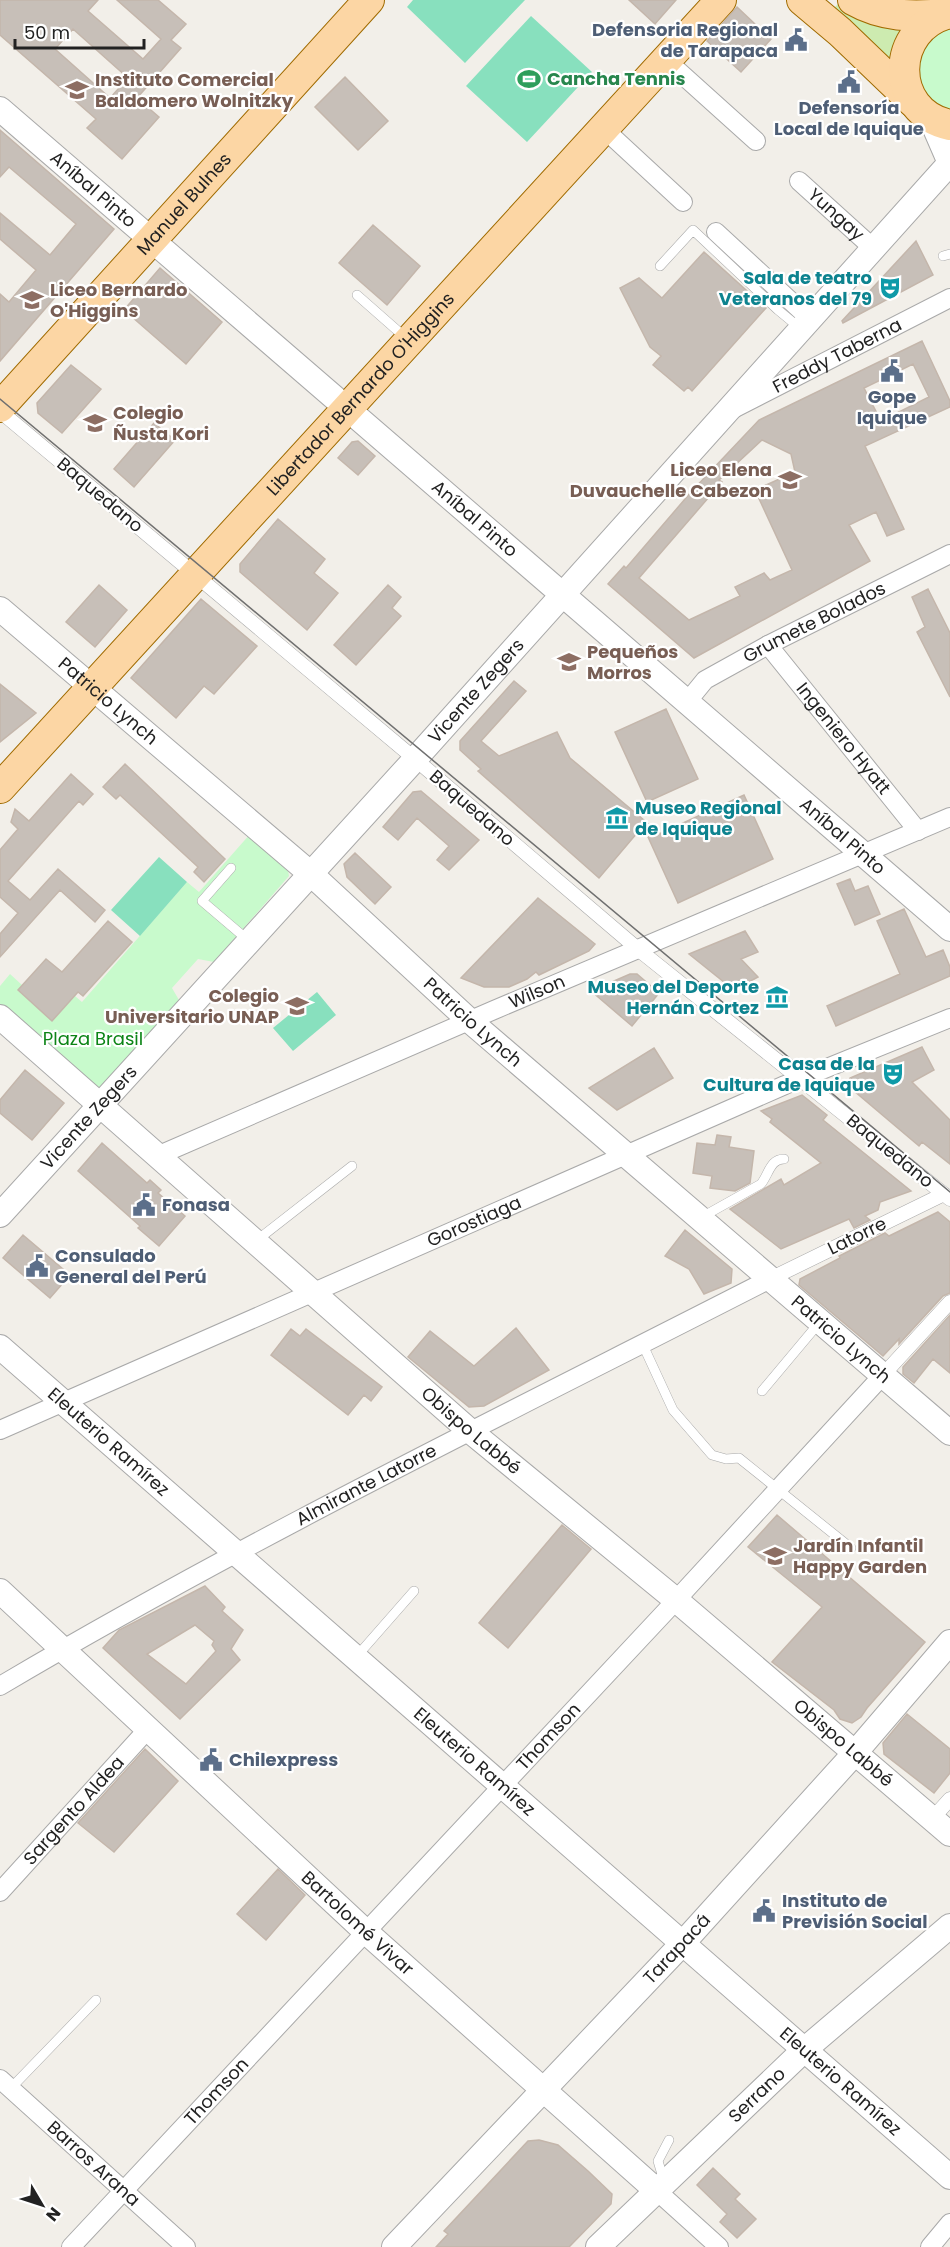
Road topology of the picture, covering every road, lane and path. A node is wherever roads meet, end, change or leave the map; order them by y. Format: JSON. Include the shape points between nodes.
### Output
{"nodes":[{"id":1,"x":369,"y":0,"type":"edge"},
{"id":2,"x":721,"y":0,"type":"edge"},
{"id":3,"x":802,"y":0,"type":"edge"},
{"id":4,"x":853,"y":0,"type":"edge"},
{"id":5,"x":947,"y":13,"type":"edge"},
{"id":6,"x":666,"y":60,"type":"junction"},
{"id":7,"x":0,"y":109,"type":"edge"},
{"id":8,"x":932,"y":116,"type":"edge"},
{"id":9,"x":603,"y":128,"type":"junction"},
{"id":10,"x":756,"y":141,"type":"dead end"},
{"id":11,"x":950,"y":163,"type":"edge"},
{"id":12,"x":799,"y":181,"type":"dead end"},
{"id":13,"x":684,"y":202,"type":"dead end"},
{"id":14,"x":716,"y":232,"type":"dead end"},
{"id":15,"x":153,"y":240,"type":"junction"},
{"id":16,"x":873,"y":248,"type":"junction"},
{"id":17,"x":660,"y":266,"type":"dead end"},
{"id":18,"x":357,"y":295,"type":"dead end"},
{"id":19,"x":950,"y":298,"type":"edge"},
{"id":20,"x":805,"y":324,"type":"junction"},
{"id":21,"x":409,"y":340,"type":"junction"},
{"id":22,"x":347,"y":408,"type":"junction"},
{"id":23,"x":0,"y":409,"type":"edge"},
{"id":24,"x":725,"y":414,"type":"junction"},
{"id":25,"x":950,"y":555,"type":"edge"},
{"id":26,"x":195,"y":575,"type":"junction"},
{"id":27,"x":563,"y":594,"type":"junction"},
{"id":28,"x":0,"y":609,"type":"edge"},
{"id":29,"x":768,"y":645,"type":"junction"},
{"id":30,"x":92,"y":687,"type":"junction"},
{"id":31,"x":687,"y":702,"type":"junction"},
{"id":32,"x":415,"y":759,"type":"junction"},
{"id":33,"x":0,"y":788,"type":"edge"},
{"id":34,"x":950,"y":817,"type":"edge"},
{"id":35,"x":918,"y":831,"type":"junction"},
{"id":36,"x":862,"y":855,"type":"junction"},
{"id":37,"x":231,"y":868,"type":"dead end"},
{"id":38,"x":311,"y":874,"type":"junction"},
{"id":39,"x":950,"y":929,"type":"edge"},
{"id":40,"x":249,"y":941,"type":"junction"},
{"id":41,"x":639,"y":950,"type":"junction"},
{"id":42,"x":0,"y":1017,"type":"edge"},
{"id":43,"x":950,"y":1018,"type":"edge"},
{"id":44,"x":471,"y":1022,"type":"junction"},
{"id":45,"x":800,"y":1079,"type":"junction"},
{"id":46,"x":99,"y":1106,"type":"junction"},
{"id":47,"x":158,"y":1156,"type":"junction"},
{"id":48,"x":627,"y":1156,"type":"junction"},
{"id":49,"x":784,"y":1159,"type":"dead end"},
{"id":50,"x":352,"y":1166,"type":"dead end"},
{"id":51,"x":947,"y":1196,"type":"edge"},
{"id":52,"x":0,"y":1215,"type":"edge"},
{"id":53,"x":700,"y":1219,"type":"junction"},
{"id":54,"x":255,"y":1242,"type":"junction"},
{"id":55,"x":770,"y":1279,"type":"junction"},
{"id":56,"x":313,"y":1294,"type":"junction"},
{"id":57,"x":950,"y":1302,"type":"edge"},
{"id":58,"x":821,"y":1322,"type":"junction"},
{"id":59,"x":642,"y":1343,"type":"junction"},
{"id":60,"x":0,"y":1347,"type":"edge"},
{"id":61,"x":883,"y":1375,"type":"junction"},
{"id":62,"x":762,"y":1391,"type":"dead end"},
{"id":63,"x":62,"y":1401,"type":"junction"},
{"id":64,"x":0,"y":1430,"type":"edge"},
{"id":65,"x":470,"y":1431,"type":"junction"},
{"id":66,"x":950,"y":1433,"type":"edge"},
{"id":67,"x":779,"y":1488,"type":"junction"},
{"id":68,"x":851,"y":1548,"type":"dead end"},
{"id":69,"x":236,"y":1552,"type":"junction"},
{"id":70,"x":0,"y":1591,"type":"edge"},
{"id":71,"x":414,"y":1591,"type":"dead end"},
{"id":72,"x":676,"y":1600,"type":"junction"},
{"id":73,"x":950,"y":1642,"type":"edge"},
{"id":74,"x":62,"y":1649,"type":"junction"},
{"id":75,"x":356,"y":1658,"type":"junction"},
{"id":76,"x":0,"y":1686,"type":"edge"},
{"id":77,"x":148,"y":1729,"type":"junction"},
{"id":78,"x":854,"y":1754,"type":"junction"},
{"id":79,"x":502,"y":1787,"type":"junction"},
{"id":80,"x":950,"y":1799,"type":"edge"},
{"id":81,"x":941,"y":1827,"type":"edge"},
{"id":82,"x":0,"y":1892,"type":"edge"},
{"id":83,"x":950,"y":1926,"type":"edge"},
{"id":84,"x":366,"y":1932,"type":"junction"},
{"id":85,"x":682,"y":1944,"type":"junction"},
{"id":86,"x":96,"y":2000,"type":"dead end"},
{"id":87,"x":804,"y":2050,"type":"junction"},
{"id":88,"x":6,"y":2084,"type":"edge"},
{"id":89,"x":543,"y":2089,"type":"junction"},
{"id":90,"x":669,"y":2140,"type":"dead end"},
{"id":91,"x":950,"y":2177,"type":"edge"},
{"id":92,"x":661,"y":2187,"type":"junction"},
{"id":93,"x":124,"y":2191,"type":"junction"},
{"id":94,"x":950,"y":2223,"type":"edge"},
{"id":95,"x":71,"y":2247,"type":"edge"},
{"id":96,"x":186,"y":2247,"type":"edge"},
{"id":97,"x":394,"y":2247,"type":"edge"},
{"id":98,"x":598,"y":2247,"type":"edge"},
{"id":99,"x":719,"y":2247,"type":"edge"},
{"id":100,"x":930,"y":2247,"type":"edge"}],
"edges":[{"from":1,"to":15,"type":"main road","name":"Manuel Bulnes"},
{"from":2,"to":6,"type":"main road","name":"Libertador Bernardo O'Higgins"},
{"from":3,"to":8,"type":"main road"},
{"from":4,"to":5,"type":"main road","via":[[894,15]]},
{"from":5,"to":8,"type":"main road","via":[[924,26],[906,53],[904,77],[908,93]]},
{"from":6,"to":9,"type":"main road","name":"Libertador Bernardo O'Higgins"},
{"from":6,"to":10,"type":"street"},
{"from":7,"to":15,"type":"street","name":"Aníbal Pinto"},
{"from":8,"to":11,"type":"street"},
{"from":9,"to":13,"type":"street"},
{"from":9,"to":21,"type":"main road","name":"Libertador Bernardo O'Higgins"},
{"from":11,"to":16,"type":"street","name":"Vicente Zegers"},
{"from":12,"to":16,"type":"street","name":"Yungay"},
{"from":14,"to":20,"type":"street"},
{"from":15,"to":22,"type":"street","name":"Aníbal Pinto"},
{"from":15,"to":23,"type":"main road","name":"Manuel Bulnes"},
{"from":16,"to":20,"type":"street","name":"Vicente Zegers"},
{"from":17,"to":20,"type":"lane","via":[[693,230],[778,310]]},
{"from":18,"to":21,"type":"lane"},
{"from":19,"to":24,"type":"street","name":"Freddy Taberna"},
{"from":20,"to":24,"type":"street","name":"Vicente Zegers"},
{"from":21,"to":22,"type":"main road","name":"Libertador Bernardo O'Higgins"},
{"from":22,"to":26,"type":"main road","name":"Libertador Bernardo O'Higgins"},
{"from":22,"to":27,"type":"street","name":"Aníbal Pinto"},
{"from":23,"to":26,"type":"street","name":"Baquedano"},
{"from":24,"to":27,"type":"street","name":"Vicente Zegers"},
{"from":25,"to":29,"type":"street","name":"Grumete Bolados"},
{"from":26,"to":30,"type":"main road","name":"Libertador Bernardo O'Higgins"},
{"from":26,"to":32,"type":"street","name":"Baquedano"},
{"from":27,"to":31,"type":"street","name":"Aníbal Pinto"},
{"from":27,"to":32,"type":"street","name":"Vicente Zegers"},
{"from":28,"to":30,"type":"street","name":"Patricio Lynch"},
{"from":29,"to":31,"type":"street","name":"Grumete Bolados","via":[[705,680]]},
{"from":29,"to":35,"type":"street","name":"Ingeniero Hyatt"},
{"from":30,"to":33,"type":"main road","name":"Libertador Bernardo O'Higgins"},
{"from":30,"to":38,"type":"street","name":"Patricio Lynch"},
{"from":31,"to":36,"type":"street","name":"Aníbal Pinto"},
{"from":32,"to":38,"type":"street","name":"Vicente Zegers"},
{"from":32,"to":41,"type":"street","name":"Baquedano"},
{"from":34,"to":35,"type":"street","name":"Wilson"},
{"from":35,"to":36,"type":"street","name":"Wilson"},
{"from":36,"to":39,"type":"street","name":"Aníbal Pinto"},
{"from":36,"to":41,"type":"street","name":"Wilson"},
{"from":37,"to":40,"type":"lane","via":[[202,901]]},
{"from":38,"to":40,"type":"street","name":"Vicente Zegers"},
{"from":38,"to":44,"type":"street","name":"Patricio Lynch"},
{"from":40,"to":46,"type":"street","name":"Vicente Zegers"},
{"from":41,"to":44,"type":"street","name":"Wilson"},
{"from":41,"to":45,"type":"street","name":"Baquedano"},
{"from":42,"to":46,"type":"street","name":"Obispo Labbé"},
{"from":43,"to":45,"type":"street","name":"Gorostiaga"},
{"from":44,"to":47,"type":"street","name":"Wilson"},
{"from":44,"to":48,"type":"street","name":"Patricio Lynch"},
{"from":45,"to":48,"type":"street","name":"Gorostiaga"},
{"from":45,"to":51,"type":"street","name":"Baquedano"},
{"from":46,"to":47,"type":"street","name":"Obispo Labbé"},
{"from":46,"to":52,"type":"street","name":"Vicente Zegers"},
{"from":47,"to":54,"type":"street","name":"Obispo Labbé"},
{"from":48,"to":53,"type":"street","name":"Patricio Lynch"},
{"from":48,"to":56,"type":"street","name":"Gorostiaga"},
{"from":49,"to":53,"type":"lane","via":[[773,1163],[761,1184]]},
{"from":50,"to":54,"type":"lane"},
{"from":51,"to":55,"type":"street","name":"Latorre"},
{"from":53,"to":55,"type":"street","name":"Patricio Lynch"},
{"from":54,"to":56,"type":"street","name":"Obispo Labbé"},
{"from":55,"to":58,"type":"street","name":"Patricio Lynch"},
{"from":55,"to":59,"type":"street","name":"Almirante Latorre"},
{"from":56,"to":63,"type":"street","name":"Gorostiaga"},
{"from":56,"to":65,"type":"street","name":"Obispo Labbé"},
{"from":57,"to":61,"type":"street","name":"Thomson"},
{"from":58,"to":61,"type":"street","name":"Patricio Lynch"},
{"from":58,"to":62,"type":"lane"},
{"from":59,"to":65,"type":"street","name":"Almirante Latorre"},
{"from":59,"to":67,"type":"lane","via":[[673,1410],[712,1455],[739,1458]]},
{"from":60,"to":63,"type":"street","name":"Eleuterio Ramírez"},
{"from":61,"to":66,"type":"street","name":"Patricio Lynch"},
{"from":61,"to":67,"type":"street","name":"Thomson"},
{"from":63,"to":64,"type":"street","name":"Gorostiaga"},
{"from":63,"to":69,"type":"street","name":"Eleuterio Ramírez"},
{"from":65,"to":69,"type":"street","name":"Almirante Latorre"},
{"from":65,"to":72,"type":"street","name":"Obispo Labbé"},
{"from":67,"to":68,"type":"lane"},
{"from":67,"to":72,"type":"street","name":"Thomson"},
{"from":69,"to":74,"type":"street","name":"Almirante Latorre"},
{"from":69,"to":75,"type":"street","name":"Eleuterio Ramírez"},
{"from":70,"to":74,"type":"street","name":"Bartolomé Vivar"},
{"from":71,"to":75,"type":"lane"},
{"from":72,"to":78,"type":"street","name":"Obispo Labbé"},
{"from":72,"to":79,"type":"street","name":"Thomson"},
{"from":73,"to":78,"type":"street","name":"Tarapacá"},
{"from":74,"to":76,"type":"street","name":"Almirante Latorre"},
{"from":74,"to":77,"type":"street","name":"Bartolomé Vivar"},
{"from":75,"to":79,"type":"street","name":"Eleuterio Ramírez"},
{"from":77,"to":82,"type":"street","name":"Sargento Aldea"},
{"from":77,"to":84,"type":"street","name":"Bartolomé Vivar"},
{"from":78,"to":81,"type":"street","name":"Obispo Labbé"},
{"from":78,"to":85,"type":"street","name":"Tarapacá"},
{"from":79,"to":84,"type":"street","name":"Thomson"},
{"from":79,"to":85,"type":"street","name":"Eleuterio Ramírez"},
{"from":80,"to":81,"type":"street"},
{"from":83,"to":87,"type":"street","name":"Serrano"},
{"from":84,"to":89,"type":"street","name":"Bartolomé Vivar"},
{"from":84,"to":93,"type":"street","name":"Thomson"},
{"from":85,"to":87,"type":"street","name":"Eleuterio Ramírez"},
{"from":85,"to":89,"type":"street","name":"Tarapacá"},
{"from":86,"to":88,"type":"lane"},
{"from":87,"to":91,"type":"street","name":"Eleuterio Ramírez"},
{"from":87,"to":92,"type":"street","name":"Serrano"},
{"from":88,"to":93,"type":"street","name":"Barros Arana"},
{"from":89,"to":92,"type":"street","name":"Bartolomé Vivar"},
{"from":89,"to":97,"type":"street","name":"Tarapacá"},
{"from":90,"to":92,"type":"lane","via":[[658,2161]]},
{"from":92,"to":98,"type":"street","name":"Serrano"},
{"from":92,"to":99,"type":"street","name":"Bartolomé Vivar"},
{"from":93,"to":95,"type":"street","name":"Thomson"},
{"from":93,"to":96,"type":"street","name":"Barros Arana"},
{"from":94,"to":100,"type":"street"}]}
